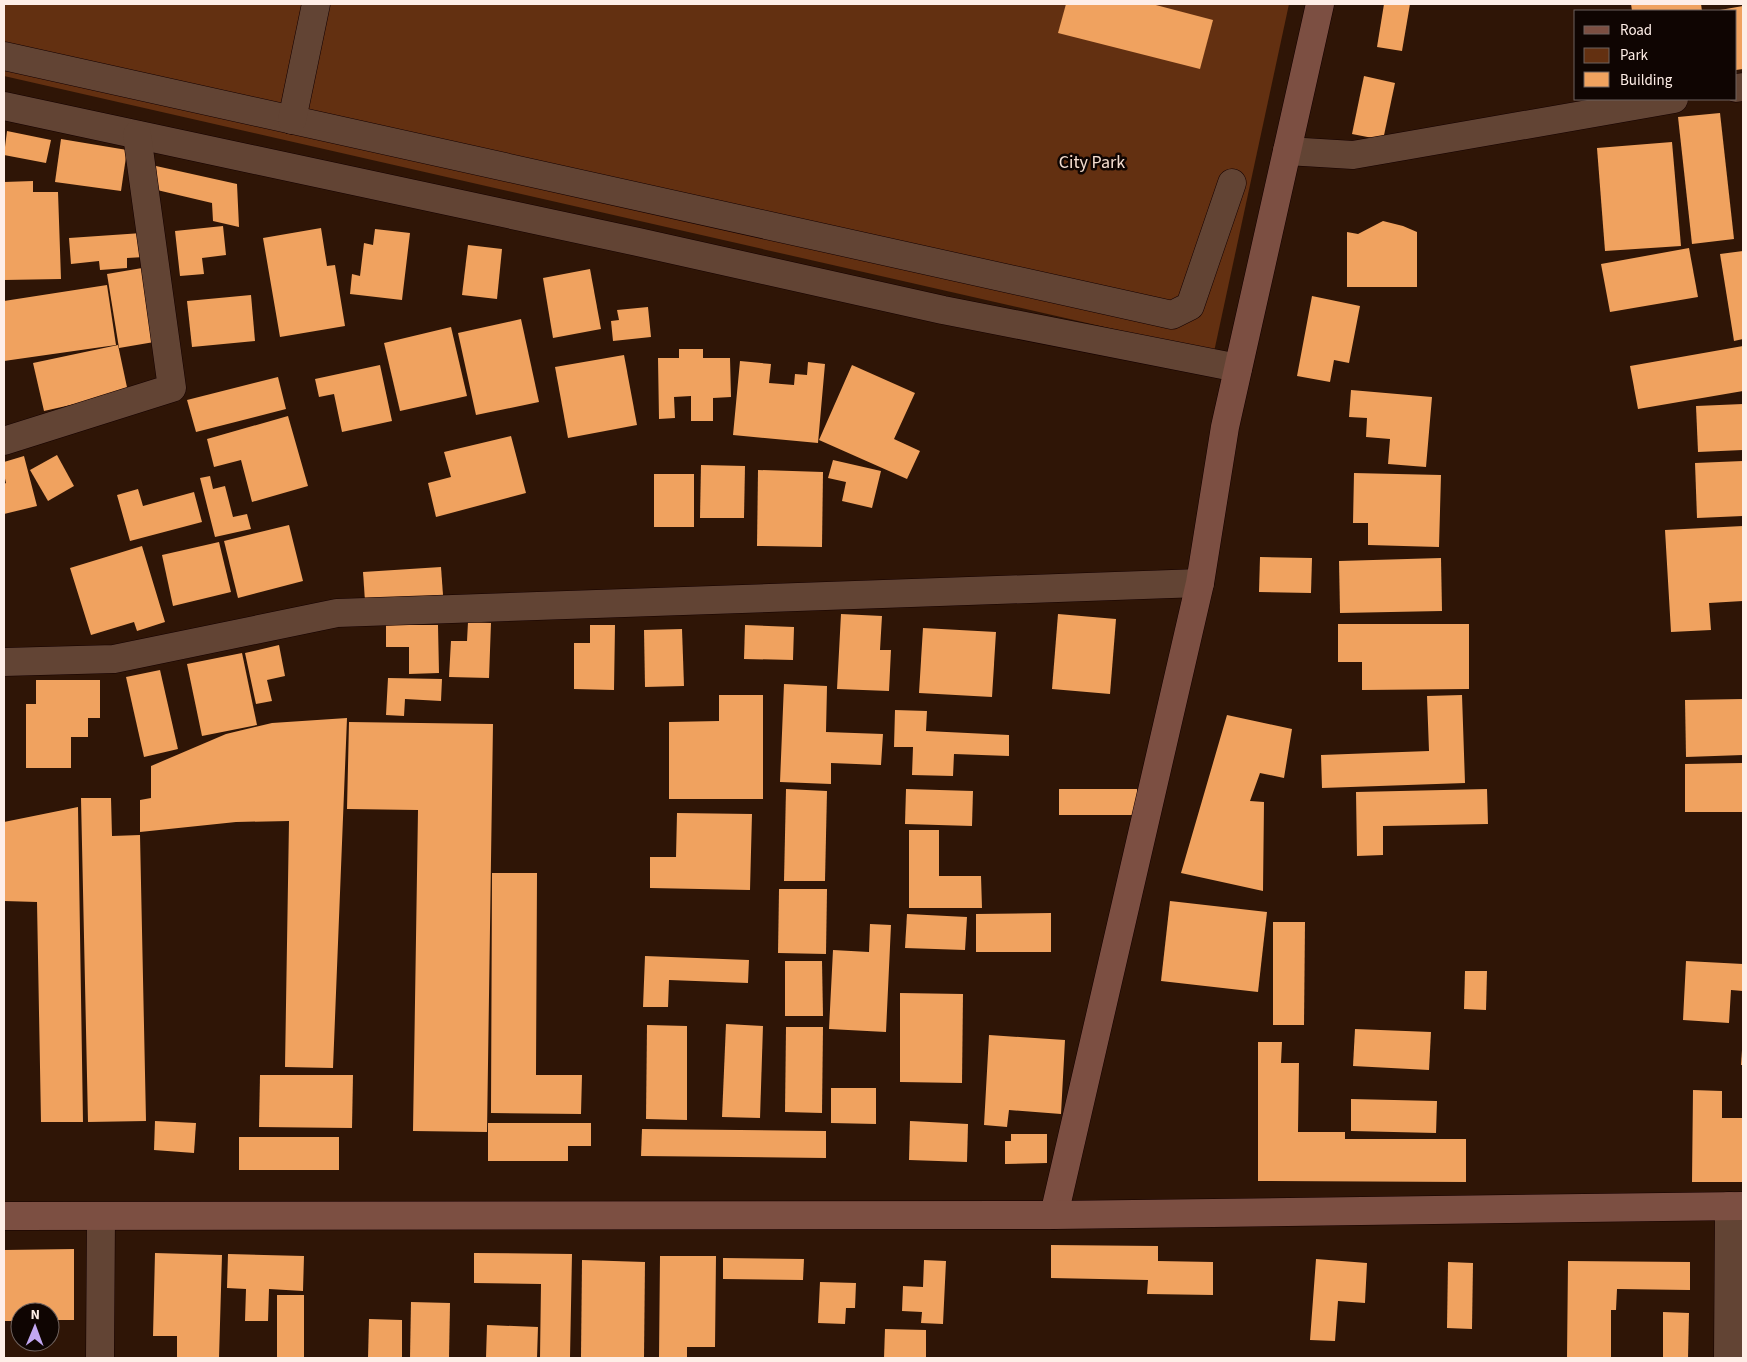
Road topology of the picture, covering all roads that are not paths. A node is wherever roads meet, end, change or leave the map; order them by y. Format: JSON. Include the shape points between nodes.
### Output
{"nodes":[{"id":1,"x":316,"y":4,"type":"edge"},
{"id":2,"x":1320,"y":4,"type":"edge"},
{"id":3,"x":4,"y":56,"type":"edge"},
{"id":4,"x":1668,"y":100,"type":"edge"},
{"id":5,"x":4,"y":106,"type":"edge"},
{"id":6,"x":292,"y":120,"type":"junction"},
{"id":7,"x":137,"y":135,"type":"junction"},
{"id":8,"x":1287,"y":151,"type":"junction"},
{"id":9,"x":1232,"y":183,"type":"dead end"},
{"id":10,"x":1238,"y":368,"type":"junction"},
{"id":11,"x":4,"y":441,"type":"edge"},
{"id":12,"x":1200,"y":583,"type":"junction"},
{"id":13,"x":4,"y":662,"type":"edge"},
{"id":14,"x":1736,"y":1206,"type":"edge"},
{"id":15,"x":1054,"y":1215,"type":"junction"},
{"id":16,"x":4,"y":1216,"type":"edge"},
{"id":17,"x":101,"y":1217,"type":"junction"},
{"id":18,"x":100,"y":1358,"type":"edge"},
{"id":19,"x":1728,"y":1358,"type":"edge"}],
"edges":[{"from":1,"to":6,"type":"street"},
{"from":2,"to":8,"type":"street"},
{"from":3,"to":6,"type":"street"},
{"from":4,"to":8,"type":"street","via":[[1353,155]]},
{"from":5,"to":7,"type":"street"},
{"from":6,"to":9,"type":"street","via":[[1172,315],[1190,306]]},
{"from":7,"to":10,"type":"street","via":[[943,310]]},
{"from":7,"to":11,"type":"street","via":[[172,388]]},
{"from":8,"to":10,"type":"street"},
{"from":10,"to":12,"type":"street","via":[[1225,427]]},
{"from":12,"to":13,"type":"street","via":[[337,613],[114,659]]},
{"from":12,"to":15,"type":"street"},
{"from":14,"to":15,"type":"street"},
{"from":14,"to":19,"type":"street"},
{"from":15,"to":17,"type":"street"},
{"from":16,"to":17,"type":"street"},
{"from":17,"to":18,"type":"street"}]}
